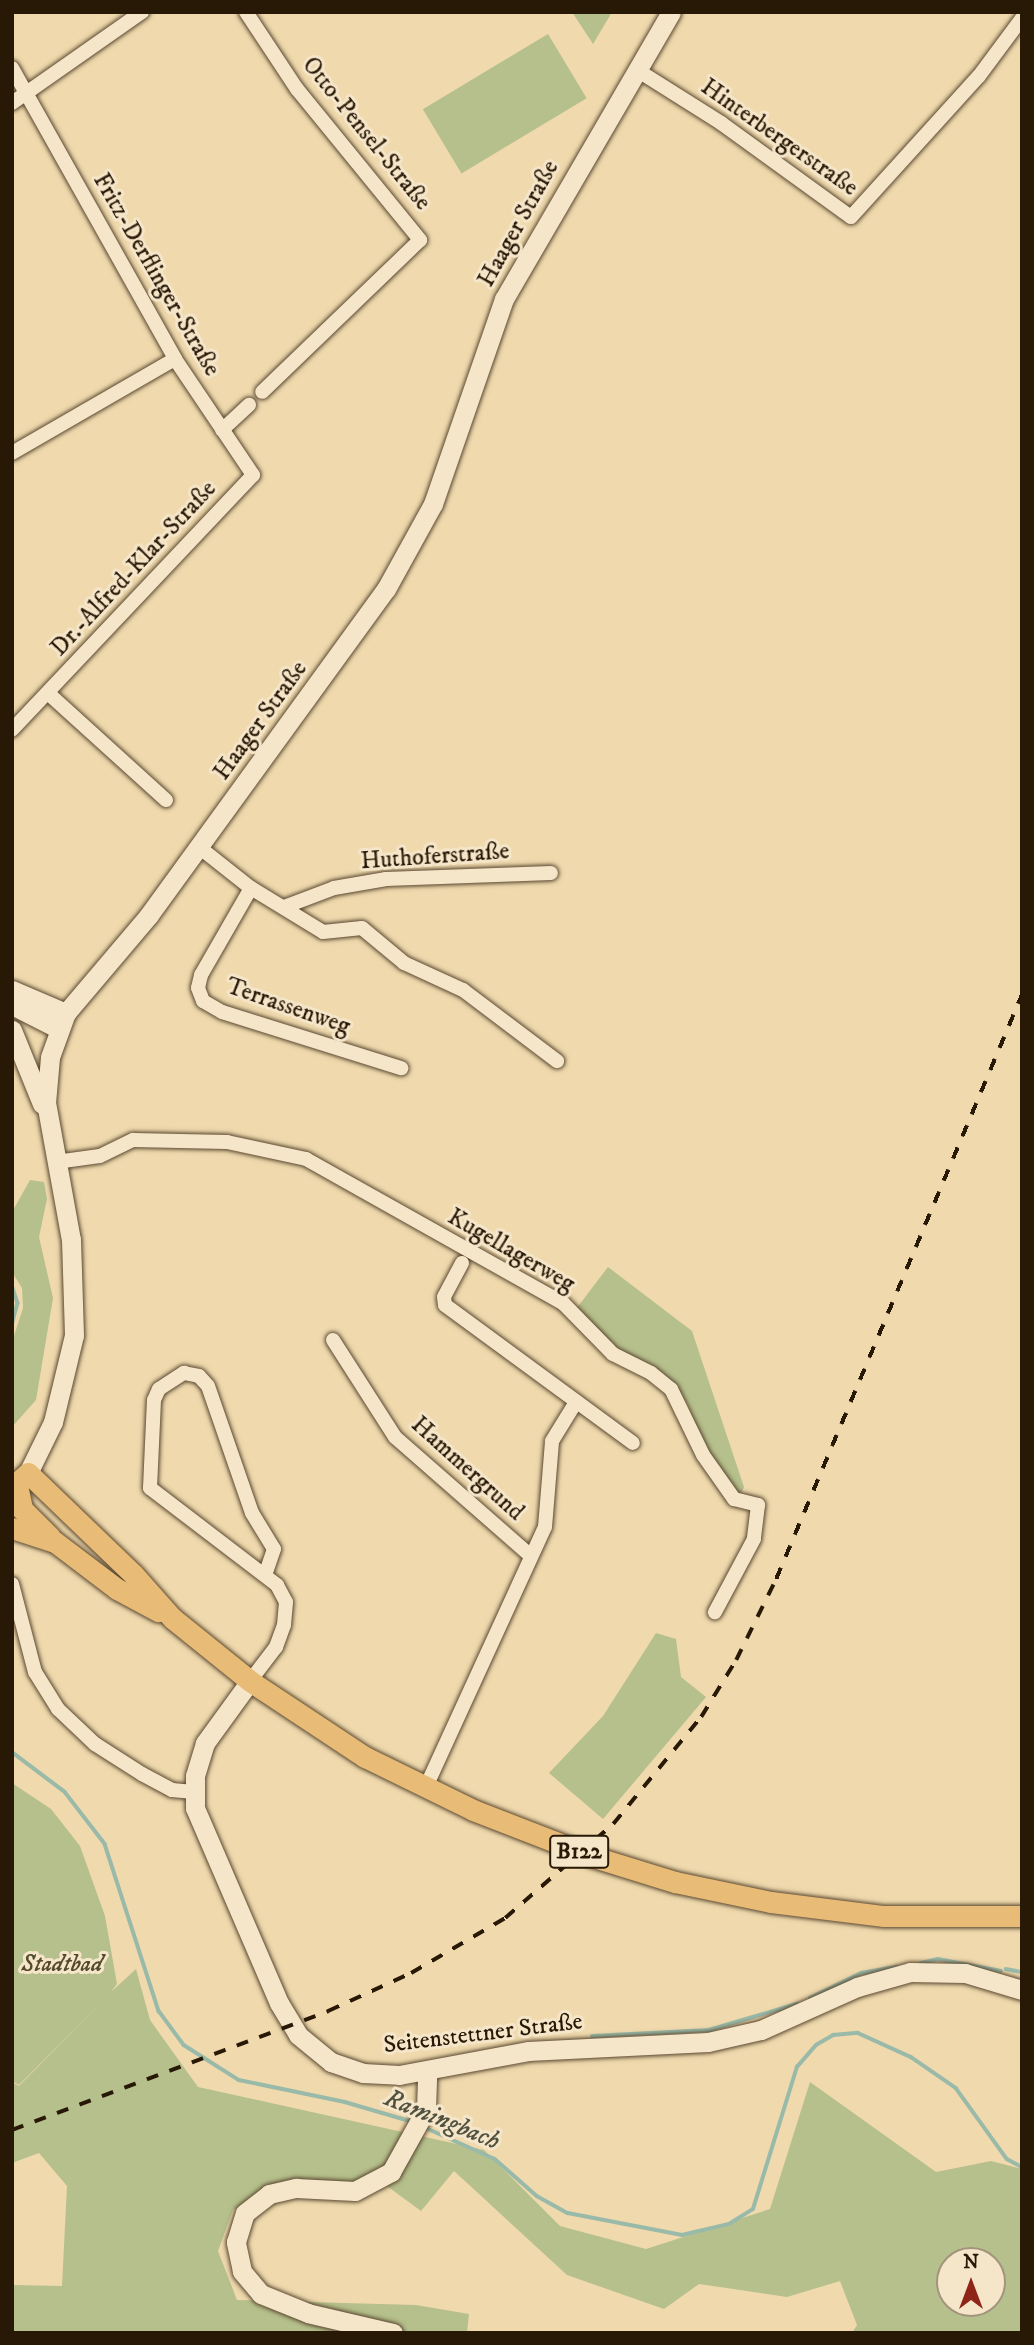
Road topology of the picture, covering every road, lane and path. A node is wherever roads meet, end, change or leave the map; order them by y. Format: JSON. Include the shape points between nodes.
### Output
{"nodes":[{"id":1,"x":142,"y":12,"type":"edge"},
{"id":2,"x":247,"y":12,"type":"edge"},
{"id":3,"x":671,"y":12,"type":"edge"},
{"id":4,"x":1022,"y":18,"type":"edge"},
{"id":5,"x":12,"y":68,"type":"edge"},
{"id":6,"x":637,"y":70,"type":"junction"},
{"id":7,"x":27,"y":93,"type":"junction"},
{"id":8,"x":12,"y":103,"type":"edge"},
{"id":9,"x":175,"y":359,"type":"junction"},
{"id":10,"x":262,"y":392,"type":"dead end"},
{"id":11,"x":249,"y":405,"type":"dead end"},
{"id":12,"x":222,"y":430,"type":"junction"},
{"id":13,"x":12,"y":453,"type":"edge"},
{"id":14,"x":253,"y":475,"type":"joint"},
{"id":15,"x":49,"y":694,"type":"junction"},
{"id":16,"x":12,"y":730,"type":"edge"},
{"id":17,"x":166,"y":800,"type":"dead end"},
{"id":18,"x":199,"y":847,"type":"junction"},
{"id":19,"x":551,"y":873,"type":"dead end"},
{"id":20,"x":251,"y":888,"type":"junction"},
{"id":21,"x":284,"y":907,"type":"junction"},
{"id":22,"x":12,"y":990,"type":"edge"},
{"id":23,"x":12,"y":1005,"type":"edge"},
{"id":24,"x":63,"y":1021,"type":"junction"},
{"id":25,"x":12,"y":1030,"type":"edge"},
{"id":26,"x":557,"y":1061,"type":"dead end"},
{"id":27,"x":401,"y":1069,"type":"dead end"},
{"id":28,"x":49,"y":1124,"type":"junction"},
{"id":29,"x":56,"y":1162,"type":"junction"},
{"id":30,"x":462,"y":1263,"type":"dead end"},
{"id":31,"x":333,"y":1340,"type":"dead end"},
{"id":32,"x":576,"y":1402,"type":"junction"},
{"id":33,"x":633,"y":1443,"type":"dead end"},
{"id":34,"x":17,"y":1485,"type":"edge"},
{"id":35,"x":12,"y":1528,"type":"edge"},
{"id":36,"x":55,"y":1542,"type":"junction"},
{"id":37,"x":531,"y":1556,"type":"junction"},
{"id":38,"x":266,"y":1572,"type":"junction"},
{"id":39,"x":12,"y":1584,"type":"edge"},
{"id":40,"x":715,"y":1612,"type":"dead end"},
{"id":41,"x":172,"y":1618,"type":"junction"},
{"id":42,"x":250,"y":1681,"type":"junction"},
{"id":43,"x":425,"y":1789,"type":"junction"},
{"id":44,"x":194,"y":1792,"type":"junction"},
{"id":45,"x":1022,"y":1916,"type":"edge"},
{"id":46,"x":1022,"y":1990,"type":"edge"},
{"id":47,"x":427,"y":2071,"type":"junction"},
{"id":48,"x":393,"y":2333,"type":"edge"}],
"edges":[{"from":1,"to":7,"type":"street"},
{"from":2,"to":10,"type":"street","name":"Otto-Pensel-Straße","via":[[297,89],[420,240]]},
{"from":3,"to":6,"type":"main road","name":"Haager Straße"},
{"from":4,"to":6,"type":"street","name":"Hinterbergerstraße","via":[[979,76],[855,215],[846,216],[721,123]]},
{"from":5,"to":7,"type":"street","name":"Fritz-Derflinger-Straße"},
{"from":6,"to":18,"type":"main road","name":"Haager Straße","via":[[504,299],[446,471],[416,540],[354,636]]},
{"from":7,"to":8,"type":"street"},
{"from":7,"to":9,"type":"street","name":"Fritz-Derflinger-Straße"},
{"from":9,"to":12,"type":"street","name":"Fritz-Derflinger-Straße"},
{"from":9,"to":13,"type":"street"},
{"from":11,"to":12,"type":"street"},
{"from":12,"to":14,"type":"street","name":"Fritz-Derflinger-Straße"},
{"from":14,"to":15,"type":"street","name":"Dr.-Alfred-Klar-Straße"},
{"from":15,"to":16,"type":"street","name":"Dr.-Alfred-Klar-Straße"},
{"from":15,"to":17,"type":"street","name":"Dr.-Alfred-Klar-Straße"},
{"from":18,"to":20,"type":"street"},
{"from":18,"to":24,"type":"main road","name":"Haager Straße"},
{"from":19,"to":21,"type":"street","name":"Huthoferstraße","via":[[386,879],[334,888]]},
{"from":20,"to":21,"type":"street"},
{"from":20,"to":27,"type":"street","name":"Terrassenweg","via":[[201,975],[198,988],[203,1001],[222,1012]]},
{"from":21,"to":26,"type":"street","via":[[323,932],[362,928],[404,963],[463,990]]},
{"from":22,"to":24,"type":"main road"},
{"from":23,"to":24,"type":"main road"},
{"from":24,"to":28,"type":"main road","name":"Haager Straße","via":[[46,1081]]},
{"from":25,"to":28,"type":"main road"},
{"from":28,"to":29,"type":"main road","name":"Haager Straße"},
{"from":29,"to":34,"type":"main road","name":"Haager Straße","via":[[75,1271],[74,1335],[53,1422]]},
{"from":29,"to":40,"type":"street","name":"Kugellagerweg","via":[[100,1156],[133,1140],[227,1142],[306,1159],[563,1303],[613,1354],[671,1389],[703,1455],[734,1499],[758,1505],[754,1539]]},
{"from":30,"to":32,"type":"street","via":[[444,1297],[445,1305]]},
{"from":31,"to":37,"type":"street","name":"Hammergrund","via":[[395,1437]]},
{"from":32,"to":33,"type":"street"},
{"from":32,"to":37,"type":"street","name":"Hammergrund","via":[[552,1441],[545,1527]]},
{"from":34,"to":36,"type":"main road","via":[[22,1509]]},
{"from":34,"to":41,"type":"main road","number":"B122","via":[[133,1574]]},
{"from":35,"to":36,"type":"main road","number":"B122"},
{"from":36,"to":41,"type":"main road","number":"B122","via":[[117,1589]]},
{"from":37,"to":43,"type":"street","name":"Hammergrund"},
{"from":38,"to":38,"type":"street","via":[[274,1549],[252,1513],[208,1386],[194,1374],[172,1379],[154,1400],[151,1491]]},
{"from":38,"to":42,"type":"street","via":[[286,1602],[284,1625],[275,1647]]},
{"from":39,"to":44,"type":"street","via":[[36,1672],[52,1702],[95,1744],[142,1774],[172,1790]]},
{"from":41,"to":42,"type":"main road","number":"B122"},
{"from":42,"to":43,"type":"main road","number":"B122","via":[[323,1732]]},
{"from":42,"to":44,"type":"main road","name":"Seitenstettner Straße","via":[[205,1743]]},
{"from":43,"to":45,"type":"main road","number":"B122","via":[[594,1857],[714,1890],[884,1916]]},
{"from":44,"to":47,"type":"main road","name":"Seitenstettner Straße","via":[[201,1825],[268,1981],[298,2035],[331,2063],[347,2069],[380,2075]]},
{"from":46,"to":47,"type":"main road","name":"Seitenstettner Straße","via":[[948,1971],[910,1972],[857,1987],[786,2021],[737,2037],[678,2045],[528,2051]]},
{"from":47,"to":48,"type":"main road","via":[[426,2109],[406,2152],[381,2180],[355,2191],[296,2188],[269,2194],[245,2213],[236,2242],[242,2270],[261,2294],[309,2313]]}]}
